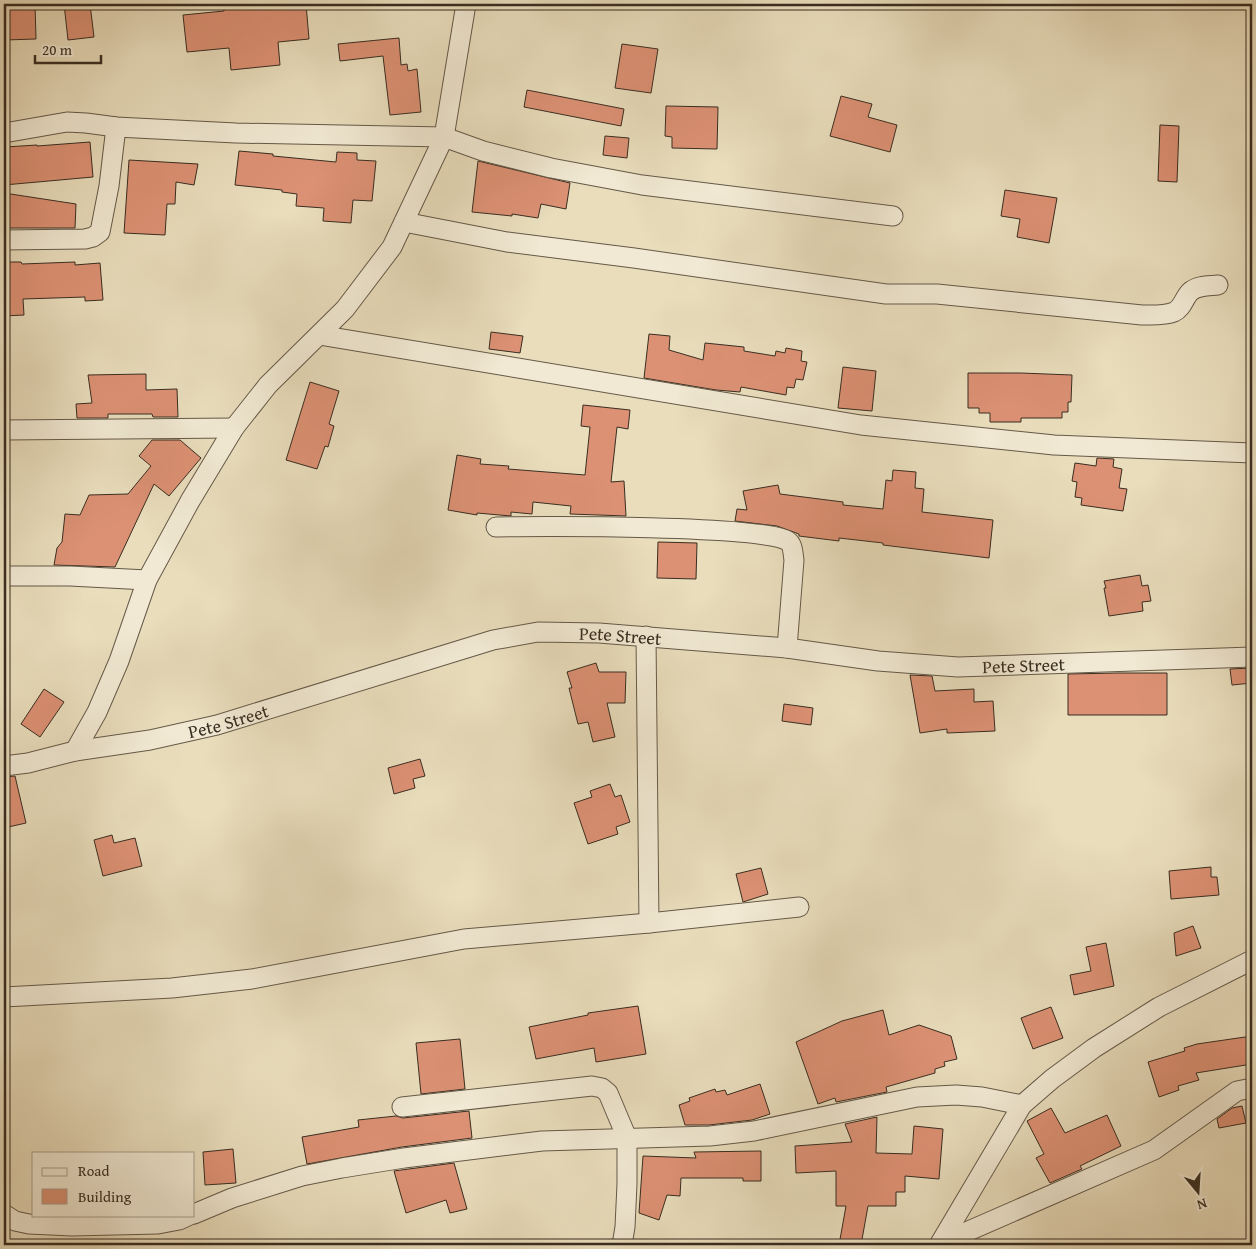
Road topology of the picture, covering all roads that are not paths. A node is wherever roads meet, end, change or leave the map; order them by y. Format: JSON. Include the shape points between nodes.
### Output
{"nodes":[{"id":1,"x":466,"y":4,"type":"edge"},
{"id":2,"x":116,"y":127,"type":"junction"},
{"id":3,"x":4,"y":133,"type":"edge"},
{"id":4,"x":444,"y":138,"type":"junction"},
{"id":5,"x":893,"y":216,"type":"dead end"},
{"id":6,"x":404,"y":222,"type":"junction"},
{"id":7,"x":4,"y":240,"type":"edge"},
{"id":8,"x":1218,"y":285,"type":"dead end"},
{"id":9,"x":319,"y":335,"type":"junction"},
{"id":10,"x":234,"y":428,"type":"junction"},
{"id":11,"x":4,"y":430,"type":"edge"},
{"id":12,"x":1252,"y":453,"type":"edge"},
{"id":13,"x":496,"y":527,"type":"dead end"},
{"id":14,"x":4,"y":576,"type":"edge"},
{"id":15,"x":147,"y":580,"type":"junction"},
{"id":16,"x":646,"y":636,"type":"junction"},
{"id":17,"x":787,"y":648,"type":"junction"},
{"id":18,"x":1252,"y":657,"type":"edge"},
{"id":19,"x":75,"y":751,"type":"junction"},
{"id":20,"x":4,"y":766,"type":"edge"},
{"id":21,"x":799,"y":907,"type":"dead end"},
{"id":22,"x":649,"y":923,"type":"junction"},
{"id":23,"x":1252,"y":960,"type":"edge"},
{"id":24,"x":4,"y":997,"type":"edge"},
{"id":25,"x":1252,"y":1088,"type":"edge"},
{"id":26,"x":1022,"y":1105,"type":"junction"},
{"id":27,"x":402,"y":1107,"type":"dead end"},
{"id":28,"x":627,"y":1138,"type":"junction"},
{"id":29,"x":4,"y":1214,"type":"edge"},
{"id":30,"x":195,"y":1214,"type":"edge"},
{"id":31,"x":188,"y":1216,"type":"edge"},
{"id":32,"x":940,"y":1244,"type":"edge"},
{"id":33,"x":622,"y":1245,"type":"edge"}],
"edges":[{"from":1,"to":4,"type":"street"},
{"from":2,"to":3,"type":"street","via":[[68,122]]},
{"from":2,"to":4,"type":"street"},
{"from":2,"to":7,"type":"street","via":[[100,232],[85,239]]},
{"from":4,"to":5,"type":"street","via":[[551,168],[642,185]]},
{"from":4,"to":6,"type":"street"},
{"from":6,"to":8,"type":"street","via":[[507,242],[886,294],[937,294],[1142,315],[1173,312],[1180,308],[1191,292],[1200,287]]},
{"from":6,"to":9,"type":"street","via":[[392,247],[345,309]]},
{"from":9,"to":10,"type":"street","via":[[268,385]]},
{"from":9,"to":12,"type":"street","via":[[862,425],[1054,445]]},
{"from":10,"to":11,"type":"street"},
{"from":10,"to":15,"type":"street"},
{"from":13,"to":17,"type":"street","via":[[624,526],[734,532],[789,541],[794,560]]},
{"from":14,"to":15,"type":"street"},
{"from":15,"to":19,"type":"street","via":[[97,712]]},
{"from":16,"to":17,"type":"street","name":"Pete Street"},
{"from":16,"to":19,"type":"street","name":"Pete Street","via":[[538,632],[494,640],[217,724],[150,740]]},
{"from":16,"to":22,"type":"street"},
{"from":17,"to":18,"type":"street","name":"Pete Street","via":[[878,661],[958,667]]},
{"from":19,"to":20,"type":"street","name":"Pete Street"},
{"from":21,"to":22,"type":"street"},
{"from":22,"to":24,"type":"street","via":[[464,939],[252,979],[172,988]]},
{"from":23,"to":26,"type":"street","via":[[1159,1007],[1094,1048]]},
{"from":25,"to":32,"type":"street","via":[[1238,1091],[1154,1150]]},
{"from":26,"to":28,"type":"street","via":[[956,1095],[917,1097],[754,1131],[710,1136]]},
{"from":26,"to":32,"type":"street"},
{"from":27,"to":28,"type":"street","via":[[592,1086],[608,1093]]},
{"from":28,"to":30,"type":"street","via":[[542,1140],[342,1168],[275,1184]]},
{"from":28,"to":33,"type":"street"},
{"from":29,"to":31,"type":"street","via":[[29,1224],[72,1226],[158,1224]]}]}
